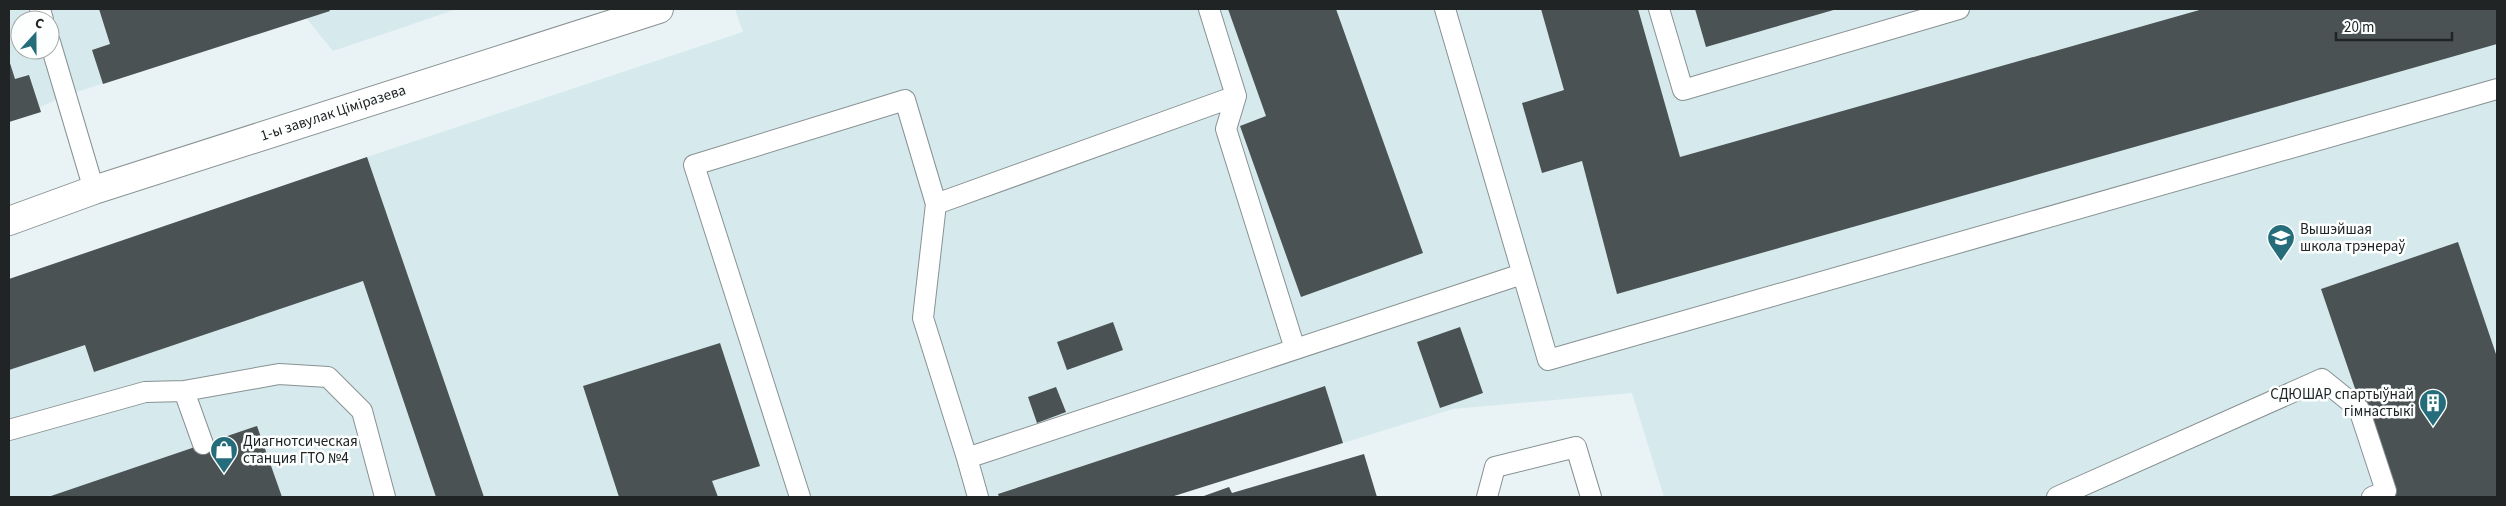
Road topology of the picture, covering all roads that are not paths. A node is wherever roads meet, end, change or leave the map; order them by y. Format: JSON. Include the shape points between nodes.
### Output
{"nodes":[{"id":1,"x":659,"y":9,"type":"edge"},
{"id":2,"x":1209,"y":9,"type":"edge"},
{"id":3,"x":1445,"y":9,"type":"edge"},
{"id":4,"x":1659,"y":9,"type":"edge"},
{"id":5,"x":1959,"y":9,"type":"edge"},
{"id":6,"x":55,"y":60,"type":"edge"},
{"id":7,"x":2497,"y":89,"type":"edge"},
{"id":8,"x":1236,"y":96,"type":"junction"},
{"id":9,"x":94,"y":190,"type":"junction"},
{"id":10,"x":936,"y":204,"type":"junction"},
{"id":11,"x":9,"y":220,"type":"edge"},
{"id":12,"x":1522,"y":274,"type":"junction"},
{"id":13,"x":1295,"y":349,"type":"junction"},
{"id":14,"x":184,"y":391,"type":"junction"},
{"id":15,"x":9,"y":430,"type":"edge"},
{"id":16,"x":203,"y":444,"type":"dead end"},
{"id":17,"x":967,"y":458,"type":"junction"},
{"id":18,"x":2065,"y":496,"type":"edge"},
{"id":19,"x":385,"y":497,"type":"edge"},
{"id":20,"x":800,"y":497,"type":"edge"},
{"id":21,"x":978,"y":497,"type":"edge"},
{"id":22,"x":1487,"y":497,"type":"edge"},
{"id":23,"x":1591,"y":497,"type":"edge"},
{"id":24,"x":2372,"y":497,"type":"edge"}],
"edges":[{"from":1,"to":9,"type":"street","name":"1-ы завулак Ціміразева"},
{"from":2,"to":8,"type":"lane"},
{"from":3,"to":12,"type":"lane"},
{"from":4,"to":5,"type":"lane","via":[[1683,90]]},
{"from":6,"to":9,"type":"lane"},
{"from":7,"to":12,"type":"lane","via":[[1548,360]]},
{"from":8,"to":10,"type":"lane"},
{"from":8,"to":13,"type":"lane","via":[[1226,129]]},
{"from":9,"to":11,"type":"street","name":"1-ы завулак Ціміразева"},
{"from":10,"to":17,"type":"lane","via":[[923,318]]},
{"from":10,"to":20,"type":"lane","via":[[905,100],[694,165]]},
{"from":12,"to":13,"type":"lane"},
{"from":13,"to":17,"type":"lane"},
{"from":14,"to":15,"type":"lane","via":[[144,392]]},
{"from":14,"to":16,"type":"lane"},
{"from":14,"to":19,"type":"lane","via":[[279,374],[328,377],[362,411]]},
{"from":17,"to":21,"type":"lane"},
{"from":18,"to":24,"type":"lane","via":[[2322,379],[2359,409],[2386,491]]},
{"from":22,"to":23,"type":"lane","via":[[1496,467],[1576,447]]}]}
